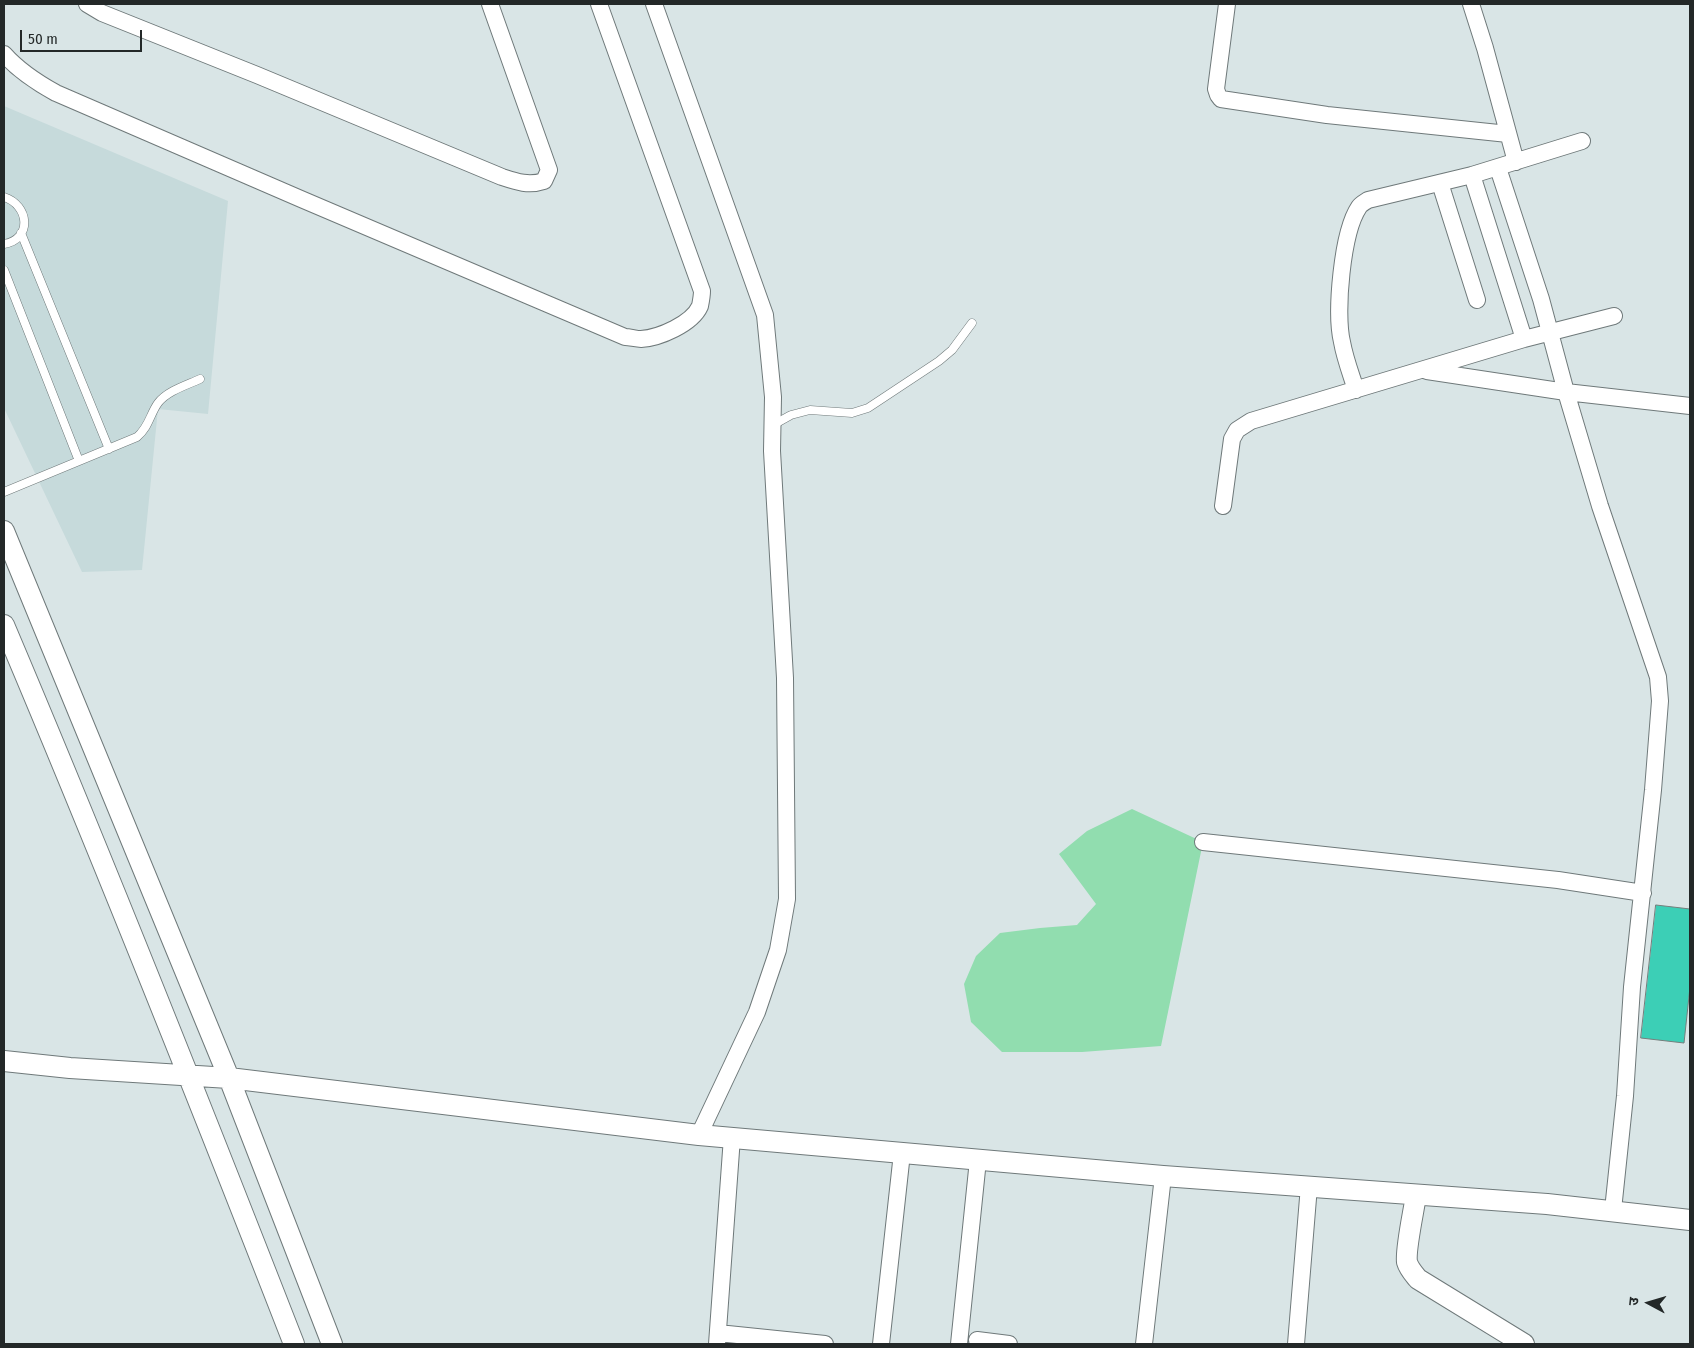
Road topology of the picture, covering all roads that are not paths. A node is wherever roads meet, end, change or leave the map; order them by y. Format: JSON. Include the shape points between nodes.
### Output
{"nodes":[{"id":1,"x":87,"y":4,"type":"edge"},
{"id":2,"x":490,"y":4,"type":"edge"},
{"id":3,"x":599,"y":4,"type":"edge"},
{"id":4,"x":654,"y":4,"type":"edge"},
{"id":5,"x":1227,"y":4,"type":"edge"},
{"id":6,"x":1471,"y":4,"type":"edge"},
{"id":7,"x":4,"y":54,"type":"edge"},
{"id":8,"x":1508,"y":134,"type":"junction"},
{"id":9,"x":1582,"y":141,"type":"dead end"},
{"id":10,"x":1516,"y":162,"type":"junction"},
{"id":11,"x":1498,"y":168,"type":"junction"},
{"id":12,"x":1472,"y":175,"type":"junction"},
{"id":13,"x":1440,"y":183,"type":"junction"},
{"id":14,"x":4,"y":196,"type":"edge"},
{"id":15,"x":21,"y":233,"type":"junction"},
{"id":16,"x":4,"y":244,"type":"edge"},
{"id":17,"x":4,"y":270,"type":"edge"},
{"id":18,"x":1477,"y":300,"type":"dead end"},
{"id":19,"x":1614,"y":316,"type":"dead end"},
{"id":20,"x":972,"y":324,"type":"dead end"},
{"id":21,"x":1550,"y":332,"type":"junction"},
{"id":22,"x":1524,"y":339,"type":"junction"},
{"id":23,"x":1422,"y":370,"type":"junction"},
{"id":24,"x":200,"y":379,"type":"dead end"},
{"id":25,"x":1356,"y":390,"type":"junction"},
{"id":26,"x":1566,"y":392,"type":"junction"},
{"id":27,"x":1690,"y":406,"type":"edge"},
{"id":28,"x":773,"y":425,"type":"junction"},
{"id":29,"x":109,"y":449,"type":"junction"},
{"id":30,"x":79,"y":461,"type":"junction"},
{"id":31,"x":4,"y":492,"type":"edge"},
{"id":32,"x":1223,"y":506,"type":"dead end"},
{"id":33,"x":4,"y":531,"type":"edge"},
{"id":34,"x":4,"y":624,"type":"edge"},
{"id":35,"x":1203,"y":842,"type":"dead end"},
{"id":36,"x":1643,"y":893,"type":"junction"},
{"id":37,"x":4,"y":1061,"type":"edge"},
{"id":38,"x":189,"y":1076,"type":"junction"},
{"id":39,"x":229,"y":1078,"type":"junction"},
{"id":40,"x":698,"y":1135,"type":"junction"},
{"id":41,"x":732,"y":1138,"type":"junction"},
{"id":42,"x":902,"y":1153,"type":"junction"},
{"id":43,"x":978,"y":1160,"type":"junction"},
{"id":44,"x":1163,"y":1176,"type":"junction"},
{"id":45,"x":1310,"y":1186,"type":"junction"},
{"id":46,"x":1416,"y":1195,"type":"junction"},
{"id":47,"x":1613,"y":1210,"type":"junction"},
{"id":48,"x":1690,"y":1220,"type":"edge"},
{"id":49,"x":718,"y":1339,"type":"edge"},
{"id":50,"x":977,"y":1340,"type":"dead end"},
{"id":51,"x":294,"y":1344,"type":"edge"},
{"id":52,"x":332,"y":1344,"type":"edge"},
{"id":53,"x":825,"y":1344,"type":"edge"},
{"id":54,"x":881,"y":1344,"type":"edge"},
{"id":55,"x":959,"y":1344,"type":"edge"},
{"id":56,"x":1009,"y":1344,"type":"edge"},
{"id":57,"x":1144,"y":1344,"type":"edge"},
{"id":58,"x":1296,"y":1344,"type":"edge"},
{"id":59,"x":1524,"y":1344,"type":"edge"}],
"edges":[{"from":1,"to":2,"type":"street","via":[[102,13],[502,177],[523,184],[536,184],[544,181],[549,170]]},
{"from":3,"to":7,"type":"street","via":[[702,291],[695,314],[683,325],[640,339],[625,337],[56,93],[35,81]]},
{"from":4,"to":28,"type":"street","via":[[765,315],[773,389]]},
{"from":5,"to":8,"type":"street","via":[[1216,90],[1221,99],[1327,115]]},
{"from":6,"to":8,"type":"street"},
{"from":8,"to":10,"type":"street"},
{"from":9,"to":10,"type":"street"},
{"from":10,"to":11,"type":"street"},
{"from":11,"to":12,"type":"street"},
{"from":11,"to":21,"type":"street"},
{"from":12,"to":13,"type":"street"},
{"from":12,"to":22,"type":"street"},
{"from":13,"to":18,"type":"street"},
{"from":13,"to":25,"type":"street","via":[[1368,200],[1354,217],[1338,298],[1342,342]]},
{"from":14,"to":15,"type":"lane","via":[[22,210],[24,226]]},
{"from":15,"to":16,"type":"lane"},
{"from":15,"to":29,"type":"lane"},
{"from":17,"to":30,"type":"lane"},
{"from":19,"to":21,"type":"street"},
{"from":20,"to":28,"type":"lane","via":[[939,361],[868,408],[852,413],[801,412]]},
{"from":21,"to":22,"type":"street"},
{"from":21,"to":26,"type":"street"},
{"from":22,"to":23,"type":"street"},
{"from":23,"to":25,"type":"street"},
{"from":23,"to":26,"type":"street"},
{"from":24,"to":29,"type":"lane","via":[[164,396],[143,432]]},
{"from":25,"to":32,"type":"street","via":[[1251,421],[1237,430],[1229,451]]},
{"from":26,"to":27,"type":"street"},
{"from":26,"to":36,"type":"street","via":[[1600,506],[1658,677],[1660,701]]},
{"from":28,"to":40,"type":"street","via":[[785,678],[787,899],[778,950],[757,1012]]},
{"from":29,"to":30,"type":"lane"},
{"from":30,"to":31,"type":"lane"},
{"from":33,"to":39,"type":"street"},
{"from":34,"to":38,"type":"street"},
{"from":35,"to":36,"type":"street","via":[[1539,878]]},
{"from":36,"to":47,"type":"street"},
{"from":37,"to":38,"type":"street"},
{"from":38,"to":39,"type":"street"},
{"from":38,"to":51,"type":"street"},
{"from":39,"to":40,"type":"street"},
{"from":39,"to":52,"type":"street"},
{"from":40,"to":41,"type":"street"},
{"from":41,"to":42,"type":"street"},
{"from":41,"to":49,"type":"street"},
{"from":42,"to":43,"type":"street"},
{"from":42,"to":54,"type":"street"},
{"from":43,"to":44,"type":"street"},
{"from":43,"to":55,"type":"street"},
{"from":44,"to":45,"type":"street"},
{"from":44,"to":57,"type":"street"},
{"from":45,"to":46,"type":"street"},
{"from":45,"to":58,"type":"street"},
{"from":46,"to":47,"type":"street"},
{"from":46,"to":59,"type":"street","via":[[1407,1252],[1412,1272],[1418,1279]]},
{"from":47,"to":48,"type":"street"},
{"from":49,"to":53,"type":"street"},
{"from":50,"to":56,"type":"street"}]}
